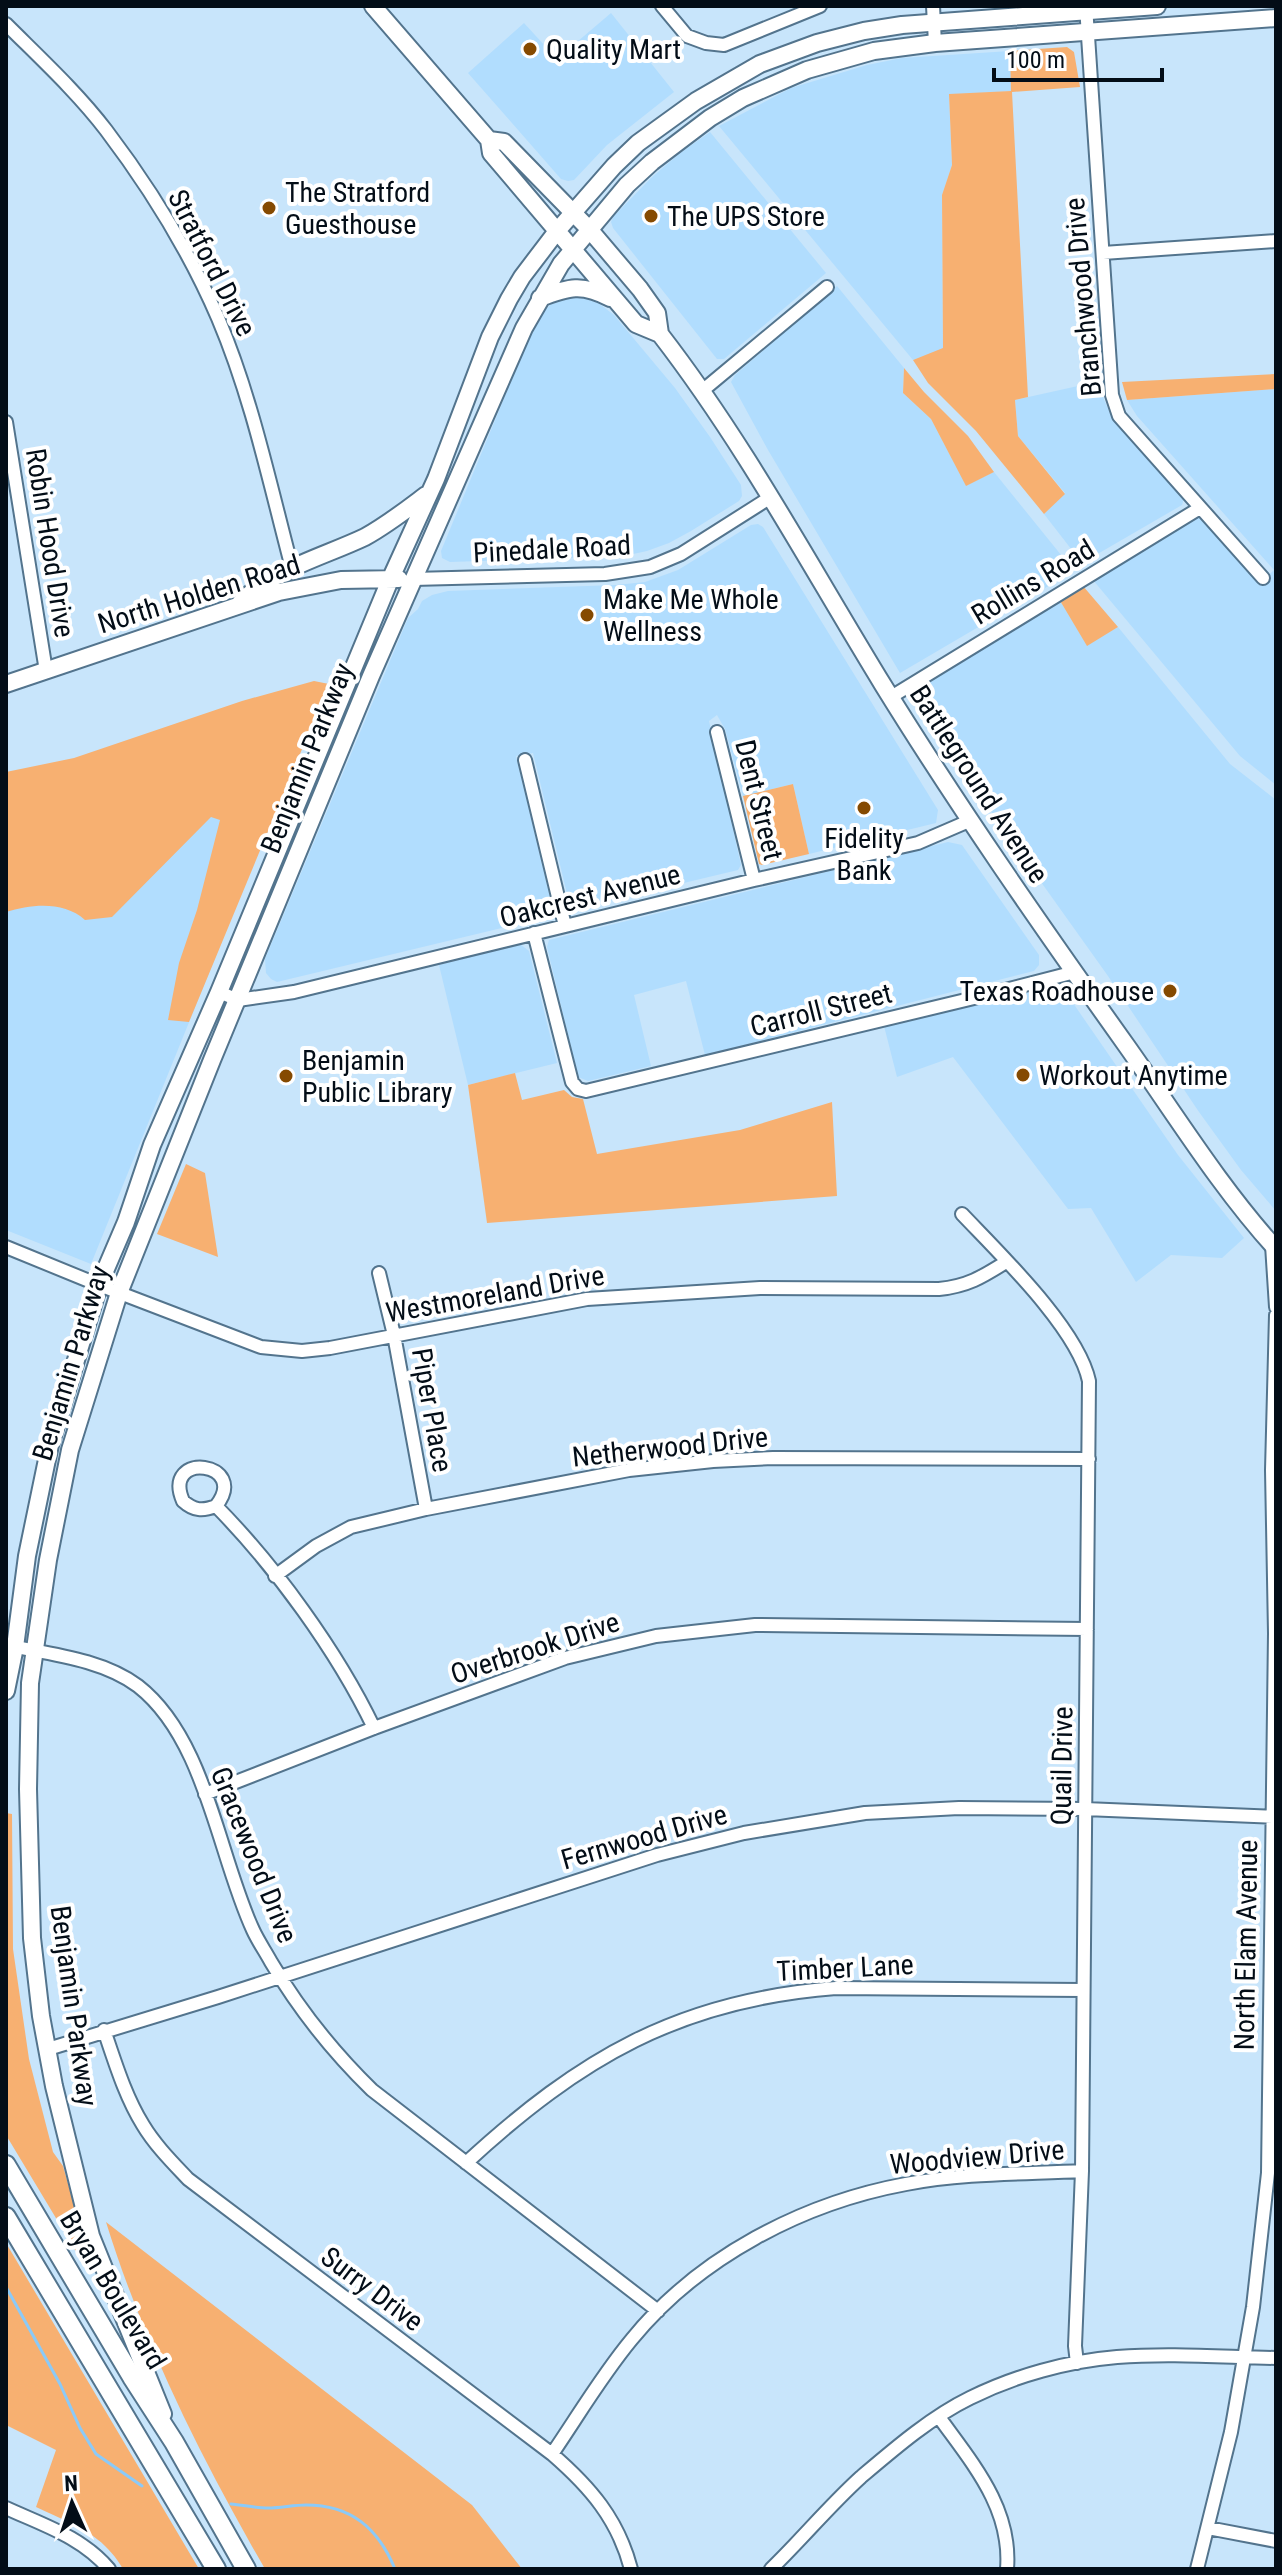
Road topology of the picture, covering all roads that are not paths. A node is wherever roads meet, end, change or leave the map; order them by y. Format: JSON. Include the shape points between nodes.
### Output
{"nodes":[{"id":1,"x":373,"y":6,"type":"edge"},
{"id":2,"x":662,"y":6,"type":"edge"},
{"id":3,"x":820,"y":6,"type":"edge"},
{"id":4,"x":1157,"y":6,"type":"edge"},
{"id":5,"x":1086,"y":9,"type":"edge"},
{"id":6,"x":933,"y":14,"type":"edge"},
{"id":7,"x":1276,"y":18,"type":"edge"},
{"id":8,"x":6,"y":24,"type":"edge"},
{"id":9,"x":1087,"y":32,"type":"junction"},
{"id":10,"x":935,"y":43,"type":"junction"},
{"id":11,"x":489,"y":140,"type":"junction"},
{"id":12,"x":573,"y":212,"type":"junction"},
{"id":13,"x":589,"y":229,"type":"junction"},
{"id":14,"x":557,"y":231,"type":"junction"},
{"id":15,"x":1276,"y":241,"type":"edge"},
{"id":16,"x":573,"y":249,"type":"junction"},
{"id":17,"x":1103,"y":253,"type":"junction"},
{"id":18,"x":827,"y":287,"type":"dead end"},
{"id":19,"x":540,"y":298,"type":"junction"},
{"id":20,"x":617,"y":302,"type":"junction"},
{"id":21,"x":660,"y":334,"type":"junction"},
{"id":22,"x":702,"y":391,"type":"junction"},
{"id":23,"x":6,"y":422,"type":"edge"},
{"id":24,"x":430,"y":491,"type":"junction"},
{"id":25,"x":771,"y":497,"type":"junction"},
{"id":26,"x":1200,"y":508,"type":"junction"},
{"id":27,"x":292,"y":568,"type":"junction"},
{"id":28,"x":1263,"y":578,"type":"dead end"},
{"id":29,"x":413,"y":579,"type":"junction"},
{"id":30,"x":390,"y":580,"type":"junction"},
{"id":31,"x":236,"y":606,"type":"junction"},
{"id":32,"x":46,"y":671,"type":"junction"},
{"id":33,"x":6,"y":684,"type":"edge"},
{"id":34,"x":891,"y":697,"type":"junction"},
{"id":35,"x":717,"y":732,"type":"dead end"},
{"id":36,"x":525,"y":760,"type":"dead end"},
{"id":37,"x":969,"y":821,"type":"junction"},
{"id":38,"x":754,"y":880,"type":"junction"},
{"id":39,"x":565,"y":926,"type":"junction"},
{"id":40,"x":534,"y":933,"type":"junction"},
{"id":41,"x":1075,"y":972,"type":"junction"},
{"id":42,"x":219,"y":992,"type":"junction"},
{"id":43,"x":238,"y":1000,"type":"junction"},
{"id":44,"x":962,"y":1214,"type":"dead end"},
{"id":45,"x":6,"y":1247,"type":"edge"},
{"id":46,"x":1274,"y":1247,"type":"edge"},
{"id":47,"x":1006,"y":1262,"type":"junction"},
{"id":48,"x":379,"y":1273,"type":"dead end"},
{"id":49,"x":99,"y":1285,"type":"junction"},
{"id":50,"x":119,"y":1293,"type":"junction"},
{"id":51,"x":1276,"y":1307,"type":"edge"},
{"id":52,"x":1276,"y":1315,"type":"edge"},
{"id":53,"x":394,"y":1335,"type":"junction"},
{"id":54,"x":1089,"y":1459,"type":"junction"},
{"id":55,"x":216,"y":1506,"type":"dead end"},
{"id":56,"x":426,"y":1509,"type":"junction"},
{"id":57,"x":275,"y":1576,"type":"junction"},
{"id":58,"x":1087,"y":1629,"type":"junction"},
{"id":59,"x":1275,"y":1633,"type":"edge"},
{"id":60,"x":11,"y":1646,"type":"edge"},
{"id":61,"x":33,"y":1651,"type":"junction"},
{"id":62,"x":6,"y":1691,"type":"edge"},
{"id":63,"x":374,"y":1728,"type":"junction"},
{"id":64,"x":205,"y":1794,"type":"junction"},
{"id":65,"x":1085,"y":1809,"type":"junction"},
{"id":66,"x":1274,"y":1817,"type":"edge"},
{"id":67,"x":279,"y":1976,"type":"junction"},
{"id":68,"x":1083,"y":1990,"type":"junction"},
{"id":69,"x":1273,"y":1992,"type":"edge"},
{"id":70,"x":104,"y":2030,"type":"junction"},
{"id":71,"x":48,"y":2049,"type":"junction"},
{"id":72,"x":466,"y":2163,"type":"junction"},
{"id":73,"x":6,"y":2165,"type":"edge"},
{"id":74,"x":1082,"y":2171,"type":"junction"},
{"id":75,"x":1272,"y":2173,"type":"edge"},
{"id":76,"x":6,"y":2217,"type":"edge"},
{"id":77,"x":658,"y":2311,"type":"junction"},
{"id":78,"x":1244,"y":2357,"type":"junction"},
{"id":79,"x":1276,"y":2358,"type":"edge"},
{"id":80,"x":1077,"y":2363,"type":"junction"},
{"id":81,"x":939,"y":2417,"type":"junction"},
{"id":82,"x":174,"y":2442,"type":"junction"},
{"id":83,"x":552,"y":2454,"type":"junction"},
{"id":84,"x":6,"y":2508,"type":"edge"},
{"id":85,"x":1208,"y":2528,"type":"junction"},
{"id":86,"x":1276,"y":2541,"type":"edge"},
{"id":87,"x":109,"y":2569,"type":"edge"},
{"id":88,"x":216,"y":2569,"type":"edge"},
{"id":89,"x":246,"y":2569,"type":"edge"},
{"id":90,"x":631,"y":2569,"type":"edge"},
{"id":91,"x":771,"y":2569,"type":"edge"},
{"id":92,"x":1007,"y":2569,"type":"edge"},
{"id":93,"x":1197,"y":2569,"type":"edge"}],
"edges":[{"from":1,"to":11,"type":"main road","name":"Battleground Avenue"},
{"from":2,"to":3,"type":"street","via":[[687,36],[724,45]]},
{"from":4,"to":5,"type":"main road","name":"Benjamin Parkway"},
{"from":5,"to":6,"type":"main road","name":"Benjamin Parkway"},
{"from":5,"to":9,"type":"street","name":"Branchwood Drive"},
{"from":6,"to":10,"type":"street"},
{"from":6,"to":12,"type":"main road","name":"Benjamin Parkway","via":[[817,43],[726,82],[638,143]]},
{"from":7,"to":9,"type":"main road","name":"Benjamin Parkway"},
{"from":8,"to":27,"type":"street","name":"Stratford Drive","via":[[104,128],[142,179],[201,282],[241,381]]},
{"from":9,"to":10,"type":"main road","name":"Benjamin Parkway"},
{"from":9,"to":17,"type":"street","name":"Branchwood Drive"},
{"from":10,"to":13,"type":"main road","name":"Benjamin Parkway","via":[[838,60],[743,98],[652,162]]},
{"from":11,"to":12,"type":"main road","name":"Battleground Avenue","via":[[504,142]]},
{"from":11,"to":14,"type":"main road","name":"Battleground Avenue","via":[[491,153]]},
{"from":12,"to":13,"type":"main road","name":"Battleground Avenue"},
{"from":12,"to":14,"type":"main road","name":"Benjamin Parkway"},
{"from":13,"to":16,"type":"main road","name":"Benjamin Parkway"},
{"from":13,"to":21,"type":"main road","name":"Battleground Avenue","via":[[657,313]]},
{"from":14,"to":16,"type":"main road","name":"Battleground Avenue"},
{"from":14,"to":24,"type":"main road","name":"Benjamin Parkway","via":[[522,277],[490,337]]},
{"from":15,"to":17,"type":"street"},
{"from":16,"to":19,"type":"main road","name":"Benjamin Parkway"},
{"from":16,"to":20,"type":"main road","name":"Battleground Avenue"},
{"from":17,"to":26,"type":"street","name":"Branchwood Drive","via":[[1112,395],[1119,416]]},
{"from":18,"to":22,"type":"street"},
{"from":19,"to":20,"type":"main road","via":[[577,287]]},
{"from":19,"to":29,"type":"main road","name":"Benjamin Parkway"},
{"from":20,"to":21,"type":"main road","name":"Battleground Avenue","via":[[636,324]]},
{"from":21,"to":22,"type":"main road","name":"Battleground Avenue"},
{"from":22,"to":25,"type":"main road","name":"Battleground Avenue"},
{"from":23,"to":32,"type":"street","name":"Robin Hood Drive"},
{"from":24,"to":27,"type":"main road","via":[[386,526]]},
{"from":24,"to":30,"type":"main road","name":"Benjamin Parkway"},
{"from":25,"to":29,"type":"street","name":"Pinedale Road","via":[[681,554],[650,567],[605,574]]},
{"from":25,"to":34,"type":"main road","name":"Battleground Avenue"},
{"from":26,"to":28,"type":"street","name":"Branchwood Drive"},
{"from":26,"to":34,"type":"street","name":"Rollins Road"},
{"from":27,"to":31,"type":"main road","via":[[253,589]]},
{"from":29,"to":30,"type":"main road","name":"North Holden Road"},
{"from":29,"to":43,"type":"main road","name":"Benjamin Parkway"},
{"from":30,"to":31,"type":"main road","name":"North Holden Road","via":[[341,580]]},
{"from":30,"to":42,"type":"main road","name":"Benjamin Parkway"},
{"from":31,"to":32,"type":"main road","name":"North Holden Road"},
{"from":32,"to":33,"type":"main road","name":"North Holden Road"},
{"from":34,"to":37,"type":"main road","name":"Battleground Avenue"},
{"from":35,"to":38,"type":"street","name":"Dent Street"},
{"from":36,"to":39,"type":"street"},
{"from":37,"to":38,"type":"street","name":"Oakcrest Avenue","via":[[918,843]]},
{"from":37,"to":41,"type":"main road","name":"Battleground Avenue"},
{"from":38,"to":39,"type":"street","name":"Oakcrest Avenue"},
{"from":39,"to":40,"type":"street","name":"Oakcrest Avenue"},
{"from":40,"to":41,"type":"street","name":"Carroll Street","via":[[572,1082],[586,1091]]},
{"from":40,"to":43,"type":"street","name":"Oakcrest Avenue","via":[[294,992]]},
{"from":41,"to":46,"type":"main road","name":"Battleground Avenue","via":[[1188,1136]]},
{"from":42,"to":43,"type":"street"},
{"from":42,"to":49,"type":"main road","name":"Benjamin Parkway","via":[[152,1145]]},
{"from":43,"to":50,"type":"main road","name":"Benjamin Parkway"},
{"from":44,"to":47,"type":"street","name":"Quail Drive"},
{"from":45,"to":49,"type":"street","name":"Westmoreland Drive"},
{"from":46,"to":51,"type":"street"},
{"from":47,"to":53,"type":"street","name":"Westmoreland Drive","via":[[977,1281],[939,1289],[760,1288],[587,1299]]},
{"from":47,"to":54,"type":"street","name":"Quail Drive","via":[[1064,1330],[1086,1367]]},
{"from":48,"to":53,"type":"street","name":"Piper Place"},
{"from":49,"to":50,"type":"street","name":"Westmoreland Drive"},
{"from":49,"to":60,"type":"main road","name":"Benjamin Parkway","via":[[50,1445]]},
{"from":50,"to":53,"type":"street","name":"Westmoreland Drive","via":[[280,1350],[330,1348]]},
{"from":50,"to":61,"type":"main road","name":"Benjamin Parkway","via":[[70,1450]]},
{"from":52,"to":59,"type":"street","name":"North Elam Avenue"},
{"from":53,"to":56,"type":"street","name":"Piper Place"},
{"from":54,"to":56,"type":"street","name":"Netherwood Drive","via":[[713,1461],[629,1470]]},
{"from":54,"to":58,"type":"street","name":"Quail Drive"},
{"from":55,"to":57,"type":"street"},
{"from":56,"to":57,"type":"street","name":"Netherwood Drive","via":[[351,1527]]},
{"from":57,"to":63,"type":"street","via":[[332,1653]]},
{"from":58,"to":63,"type":"street","name":"Overbrook Drive","via":[[755,1625],[656,1636],[565,1658]]},
{"from":58,"to":65,"type":"street","name":"Quail Drive"},
{"from":59,"to":66,"type":"street","name":"North Elam Avenue"},
{"from":60,"to":61,"type":"street","name":"Gracewood Drive"},
{"from":60,"to":62,"type":"main road","name":"Benjamin Parkway"},
{"from":61,"to":64,"type":"street","name":"Gracewood Drive","via":[[105,1667],[137,1685],[178,1733]]},
{"from":61,"to":71,"type":"main road","name":"Benjamin Parkway","via":[[28,1851],[32,1938]]},
{"from":63,"to":64,"type":"street","name":"Overbrook Drive"},
{"from":64,"to":67,"type":"street","name":"Gracewood Drive","via":[[253,1931]]},
{"from":65,"to":66,"type":"street","name":"Fernwood Drive"},
{"from":65,"to":67,"type":"street","name":"Fernwood Drive","via":[[865,1813],[744,1833],[657,1855]]},
{"from":65,"to":68,"type":"street","name":"Quail Drive"},
{"from":66,"to":69,"type":"street","name":"North Elam Avenue"},
{"from":67,"to":70,"type":"street","name":"Fernwood Drive"},
{"from":67,"to":72,"type":"street","name":"Gracewood Drive","via":[[312,2025],[372,2090]]},
{"from":68,"to":72,"type":"street","name":"Timber Lane","via":[[836,1988],[733,2004],[619,2047],[553,2090]]},
{"from":68,"to":74,"type":"street","name":"Quail Drive"},
{"from":69,"to":75,"type":"street","name":"North Elam Avenue"},
{"from":70,"to":71,"type":"street","name":"Fernwood Drive"},
{"from":70,"to":83,"type":"street","name":"Surry Drive","via":[[142,2124],[188,2179]]},
{"from":71,"to":82,"type":"main road","name":"Benjamin Parkway","via":[[91,2236]]},
{"from":72,"to":77,"type":"street","name":"Gracewood Drive"},
{"from":73,"to":82,"type":"highway","name":"Bryan Boulevard"},
{"from":74,"to":77,"type":"street","name":"Woodview Drive","via":[[947,2178],[852,2198],[745,2244]]},
{"from":74,"to":80,"type":"street","name":"Quail Drive"},
{"from":75,"to":78,"type":"street","name":"North Elam Avenue"},
{"from":76,"to":88,"type":"highway"},
{"from":77,"to":83,"type":"street","name":"Woodview Drive","via":[[631,2340]]},
{"from":78,"to":79,"type":"street"},
{"from":78,"to":80,"type":"street","via":[[1118,2357]]},
{"from":78,"to":85,"type":"street","name":"North Elam Avenue"},
{"from":80,"to":81,"type":"street","via":[[991,2389]]},
{"from":81,"to":91,"type":"street","via":[[863,2476]]},
{"from":81,"to":92,"type":"street","via":[[984,2479],[998,2508]]},
{"from":82,"to":89,"type":"highway","name":"Benjamin Parkway"},
{"from":83,"to":90,"type":"street","name":"Surry Drive","via":[[598,2500]]},
{"from":84,"to":87,"type":"street","via":[[81,2542]]},
{"from":85,"to":86,"type":"street"},
{"from":85,"to":93,"type":"street","name":"North Elam Avenue"}]}
